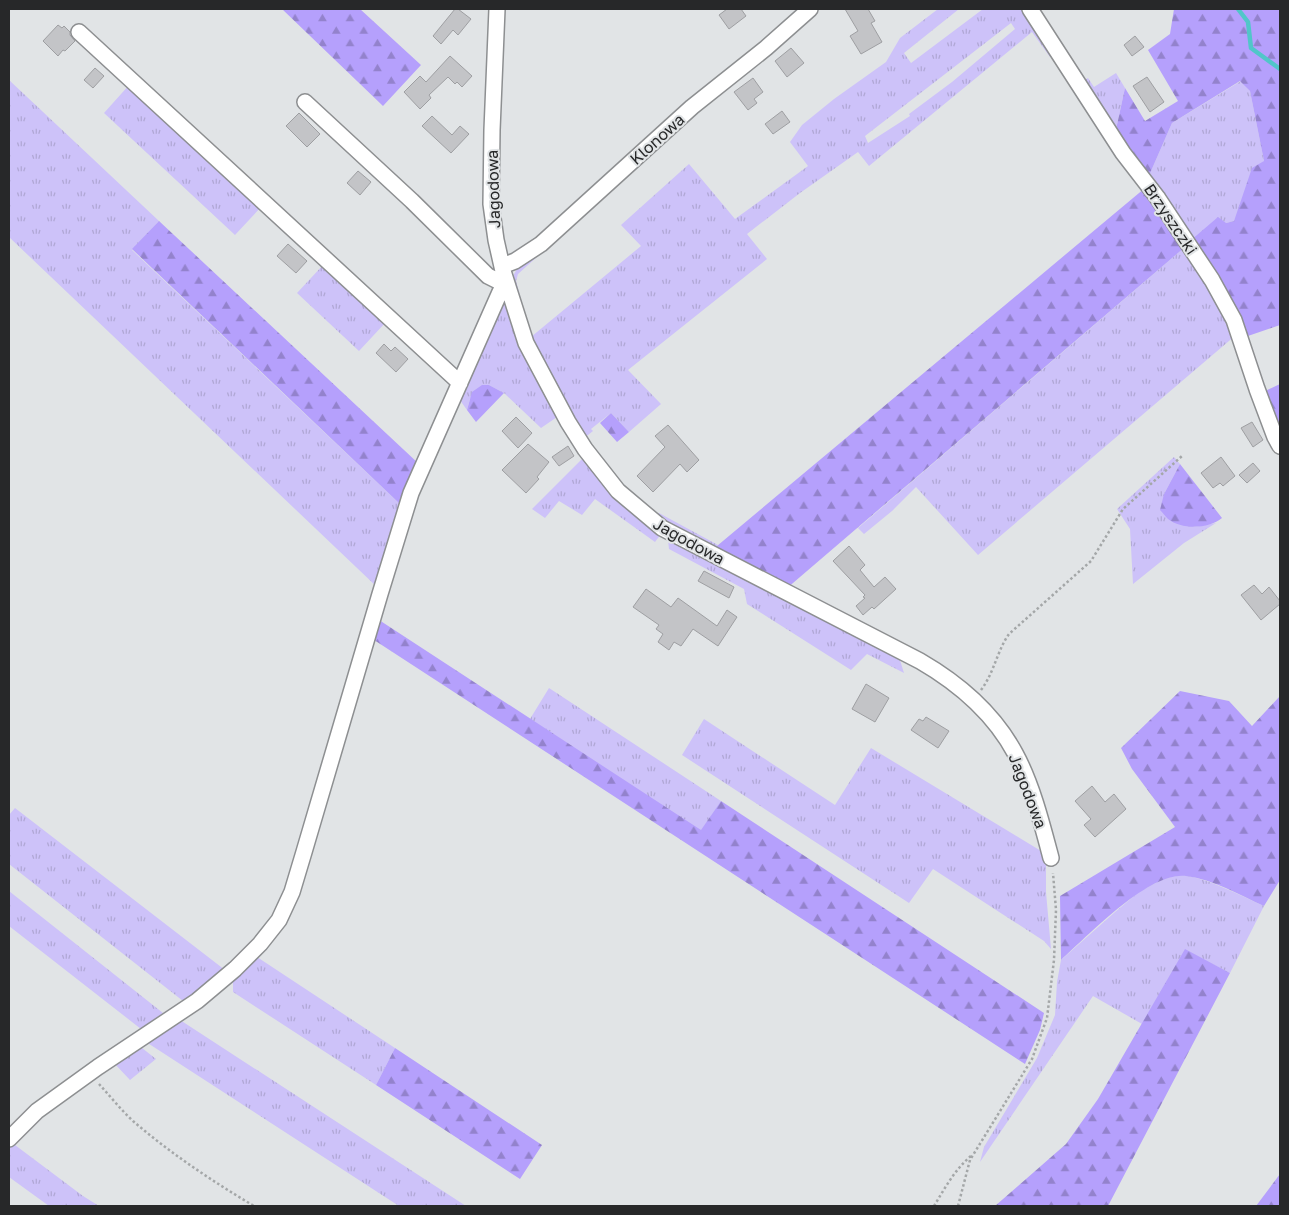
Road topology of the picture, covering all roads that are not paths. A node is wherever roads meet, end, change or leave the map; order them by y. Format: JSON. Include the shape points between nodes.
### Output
{"nodes":[{"id":1,"x":497,"y":9,"type":"edge"},
{"id":2,"x":810,"y":9,"type":"edge"},
{"id":3,"x":1030,"y":9,"type":"edge"},
{"id":4,"x":79,"y":32,"type":"dead end"},
{"id":5,"x":305,"y":102,"type":"dead end"},
{"id":6,"x":502,"y":266,"type":"junction"},
{"id":7,"x":505,"y":283,"type":"junction"},
{"id":8,"x":460,"y":383,"type":"junction"},
{"id":9,"x":1280,"y":446,"type":"edge"},
{"id":10,"x":1051,"y":858,"type":"road end"},
{"id":11,"x":9,"y":1139,"type":"edge"}],
"edges":[{"from":1,"to":6,"type":"street","name":"Jagodowa","via":[[491,204]]},
{"from":2,"to":6,"type":"street","name":"Klonowa","via":[[692,107],[541,244]]},
{"from":3,"to":9,"type":"street","name":"Brzyszczki","via":[[1212,280],[1234,320],[1274,437]]},
{"from":4,"to":8,"type":"street"},
{"from":5,"to":7,"type":"street","via":[[488,276]]},
{"from":6,"to":7,"type":"street","name":"Jagodowa"},
{"from":7,"to":8,"type":"street"},
{"from":7,"to":10,"type":"street","name":"Jagodowa","via":[[526,343],[568,422],[608,480],[662,528],[928,666],[955,684],[1002,732],[1021,764]]},
{"from":8,"to":11,"type":"street","via":[[411,493],[292,892],[279,920],[242,963],[196,1001],[37,1111]]}]}
